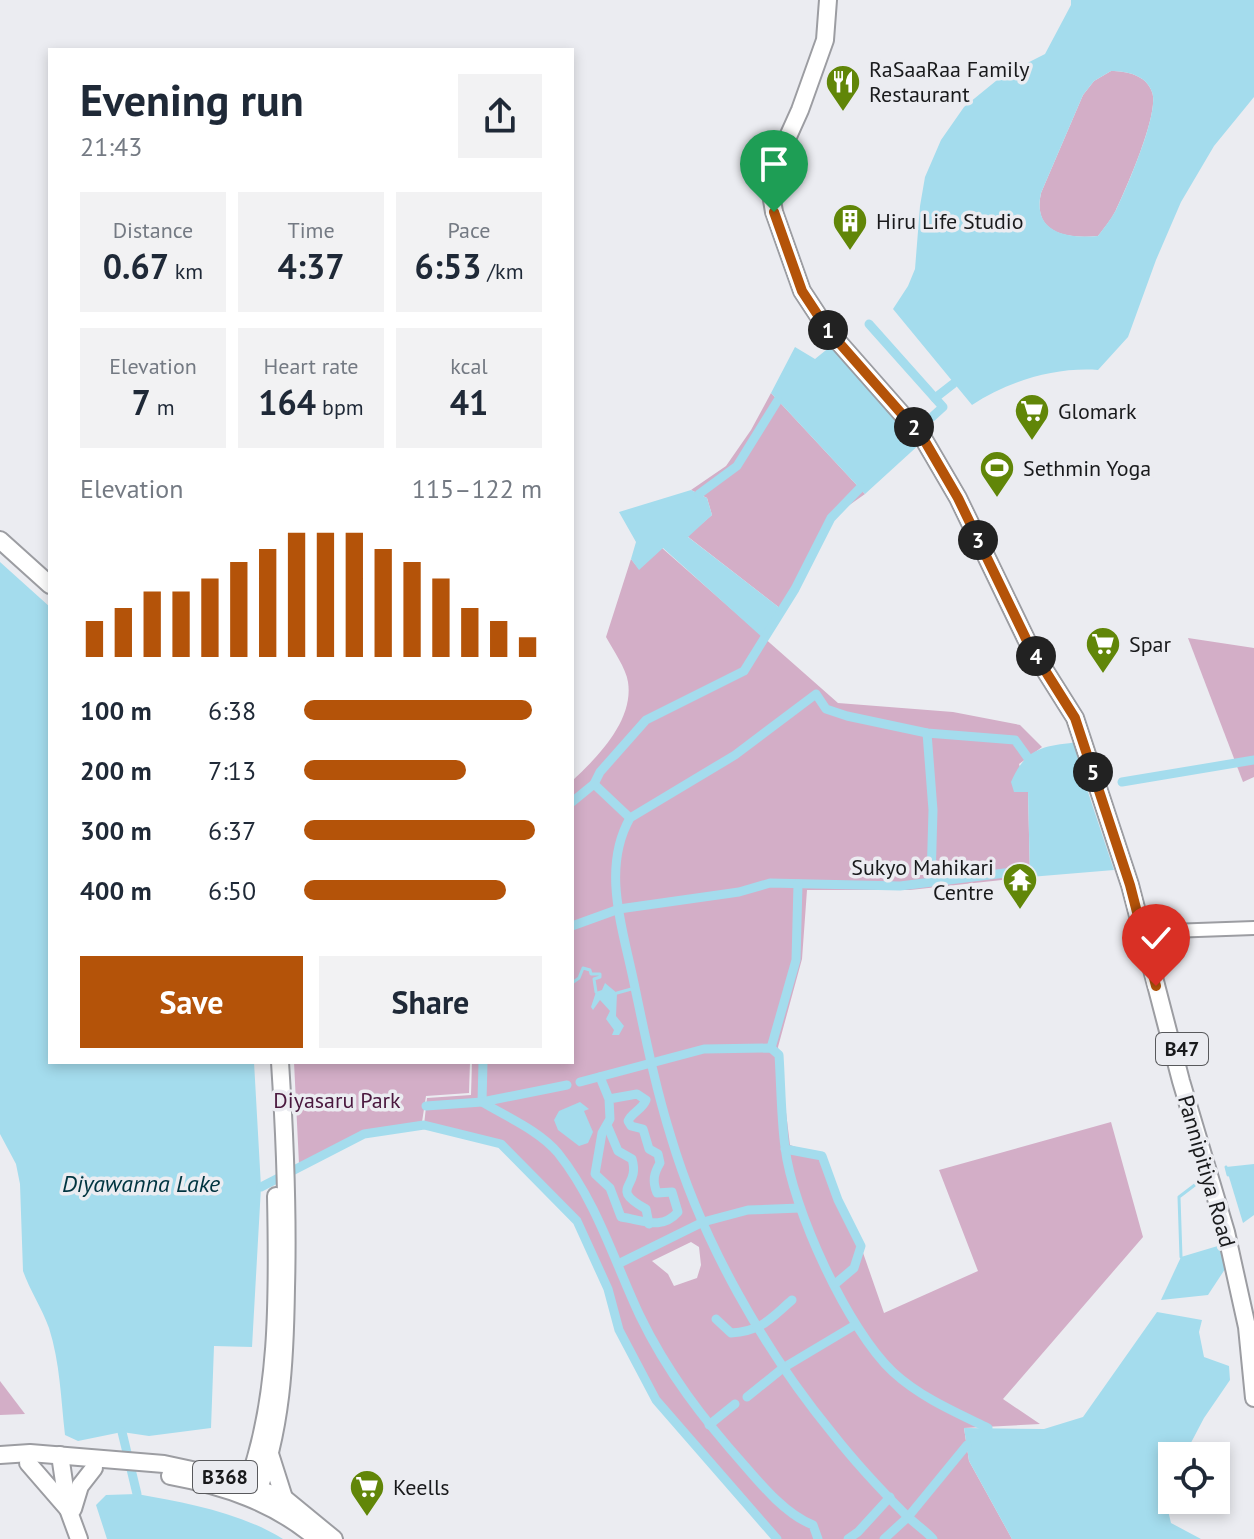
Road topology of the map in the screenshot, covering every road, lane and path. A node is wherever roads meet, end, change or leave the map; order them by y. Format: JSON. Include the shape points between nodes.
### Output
{"nodes":[{"id":1,"x":828,"y":0,"type":"edge"},
{"id":2,"x":838,"y":0,"type":"edge"},
{"id":3,"x":0,"y":529,"type":"edge"},
{"id":4,"x":0,"y":540,"type":"edge"},
{"id":5,"x":48,"y":571,"type":"edge"},
{"id":6,"x":48,"y":583,"type":"edge"},
{"id":7,"x":1254,"y":928,"type":"edge"},
{"id":8,"x":1147,"y":931,"type":"junction"},
{"id":9,"x":271,"y":1064,"type":"edge"},
{"id":10,"x":280,"y":1064,"type":"edge"},
{"id":11,"x":281,"y":1158,"type":"junction"},
{"id":12,"x":1254,"y":1305,"type":"edge"},
{"id":13,"x":1254,"y":1398,"type":"edge"},
{"id":14,"x":263,"y":1455,"type":"junction"},
{"id":15,"x":0,"y":1456,"type":"edge"},
{"id":16,"x":65,"y":1461,"type":"junction"},
{"id":17,"x":28,"y":1463,"type":"junction"},
{"id":18,"x":117,"y":1465,"type":"junction"},
{"id":19,"x":94,"y":1468,"type":"junction"},
{"id":20,"x":163,"y":1470,"type":"junction"},
{"id":21,"x":220,"y":1476,"type":"junction"},
{"id":22,"x":251,"y":1491,"type":"junction"},
{"id":23,"x":284,"y":1498,"type":"junction"},
{"id":24,"x":70,"y":1509,"type":"junction"},
{"id":25,"x":77,"y":1534,"type":"edge"},
{"id":26,"x":317,"y":1539,"type":"edge"},
{"id":27,"x":334,"y":1539,"type":"edge"}],
"edges":[{"from":1,"to":8,"type":"main road","name":"Pannipitiya Road","number":"B47","via":[[825,40],[770,188],[788,256],[802,291],[827,329],[923,438],[958,498],[1029,645],[1075,718]]},
{"from":2,"to":8,"type":"main road","name":"Pannipitiya Road","number":"B47","via":[[828,65],[783,172],[783,210],[811,287],[835,323],[930,432],[967,494],[1037,640],[1087,721]]},
{"from":3,"to":5,"type":"main road"},
{"from":4,"to":6,"type":"main road"},
{"from":7,"to":8,"type":"street"},
{"from":8,"to":12,"type":"main road","name":"Pannipitiya Road","number":"B47"},
{"from":8,"to":13,"type":"main road","name":"Pannipitiya Road","number":"B47","via":[[1181,1081],[1242,1294]]},
{"from":9,"to":11,"type":"main road"},
{"from":10,"to":11,"type":"main road"},
{"from":11,"to":14,"type":"main road"},
{"from":14,"to":21,"type":"main road"},
{"from":14,"to":22,"type":"main road"},
{"from":14,"to":23,"type":"main road"},
{"from":15,"to":16,"type":"main road","number":"B368","via":[[30,1453]]},
{"from":15,"to":17,"type":"main road","number":"B368"},
{"from":16,"to":17,"type":"main road","number":"B368"},
{"from":16,"to":18,"type":"main road","number":"B368"},
{"from":16,"to":19,"type":"main road","number":"B368"},
{"from":16,"to":24,"type":"main road"},
{"from":17,"to":24,"type":"main road"},
{"from":18,"to":19,"type":"main road","number":"B368"},
{"from":18,"to":20,"type":"main road","number":"B368"},
{"from":19,"to":24,"type":"main road"},
{"from":20,"to":21,"type":"main road","number":"B368"},
{"from":20,"to":22,"type":"main road","number":"B368"},
{"from":21,"to":22,"type":"main road","number":"B368"},
{"from":22,"to":23,"type":"main road","number":"B368"},
{"from":22,"to":26,"type":"main road","number":"B368"},
{"from":23,"to":27,"type":"main road","number":"B368"},
{"from":24,"to":25,"type":"main road"}]}
